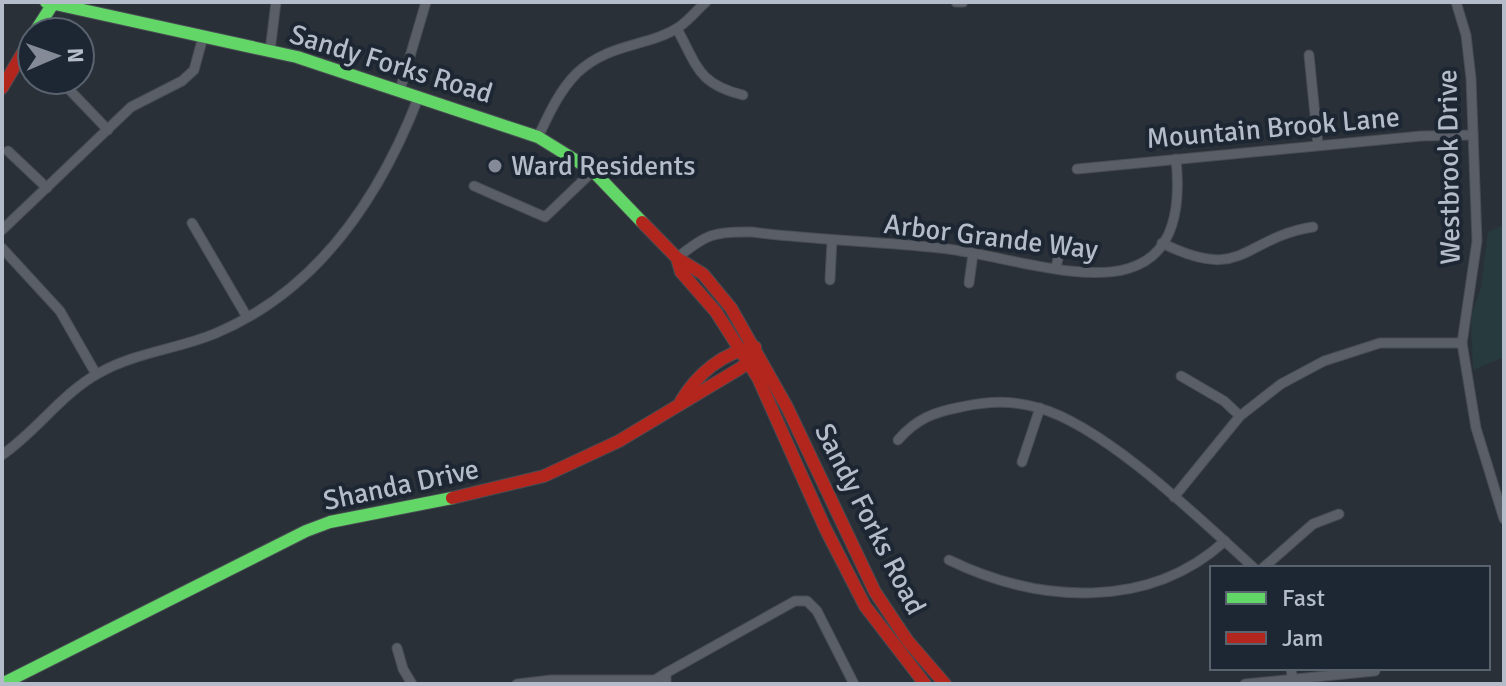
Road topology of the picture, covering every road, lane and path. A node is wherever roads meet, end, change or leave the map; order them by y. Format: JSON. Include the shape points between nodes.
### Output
{"nodes":[{"id":1,"x":276,"y":2,"type":"edge"},
{"id":2,"x":426,"y":2,"type":"edge"},
{"id":3,"x":706,"y":2,"type":"edge"},
{"id":4,"x":956,"y":2,"type":"edge"},
{"id":5,"x":963,"y":2,"type":"edge"},
{"id":6,"x":1456,"y":2,"type":"edge"},
{"id":7,"x":51,"y":3,"type":"edge"},
{"id":8,"x":677,"y":29,"type":"junction"},
{"id":9,"x":203,"y":37,"type":"junction"},
{"id":10,"x":270,"y":51,"type":"junction"},
{"id":11,"x":1309,"y":55,"type":"dead end"},
{"id":12,"x":16,"y":64,"type":"edge"},
{"id":13,"x":2,"y":88,"type":"edge"},
{"id":14,"x":400,"y":90,"type":"junction"},
{"id":15,"x":743,"y":95,"type":"dead end"},
{"id":16,"x":75,"y":96,"type":"edge"},
{"id":17,"x":419,"y":96,"type":"junction"},
{"id":18,"x":108,"y":130,"type":"junction"},
{"id":19,"x":1473,"y":135,"type":"junction"},
{"id":20,"x":538,"y":137,"type":"junction"},
{"id":21,"x":1318,"y":145,"type":"junction"},
{"id":22,"x":8,"y":151,"type":"dead end"},
{"id":23,"x":1176,"y":159,"type":"junction"},
{"id":24,"x":1077,"y":169,"type":"dead end"},
{"id":25,"x":593,"y":171,"type":"junction"},
{"id":26,"x":474,"y":186,"type":"dead end"},
{"id":27,"x":47,"y":188,"type":"junction"},
{"id":28,"x":192,"y":223,"type":"dead end"},
{"id":29,"x":1313,"y":227,"type":"dead end"},
{"id":30,"x":2,"y":230,"type":"edge"},
{"id":31,"x":832,"y":240,"type":"junction"},
{"id":32,"x":1162,"y":243,"type":"junction"},
{"id":33,"x":1061,"y":244,"type":"dead end"},
{"id":34,"x":2,"y":248,"type":"edge"},
{"id":35,"x":973,"y":254,"type":"junction"},
{"id":36,"x":677,"y":258,"type":"junction"},
{"id":37,"x":1056,"y":268,"type":"junction"},
{"id":38,"x":830,"y":280,"type":"dead end"},
{"id":39,"x":969,"y":283,"type":"dead end"},
{"id":40,"x":247,"y":317,"type":"junction"},
{"id":41,"x":1462,"y":343,"type":"junction"},
{"id":42,"x":740,"y":347,"type":"junction"},
{"id":43,"x":755,"y":347,"type":"junction"},
{"id":44,"x":749,"y":362,"type":"junction"},
{"id":45,"x":96,"y":374,"type":"junction"},
{"id":46,"x":1181,"y":376,"type":"dead end"},
{"id":47,"x":681,"y":401,"type":"junction"},
{"id":48,"x":1040,"y":408,"type":"junction"},
{"id":49,"x":1240,"y":416,"type":"junction"},
{"id":50,"x":898,"y":440,"type":"dead end"},
{"id":51,"x":2,"y":455,"type":"edge"},
{"id":52,"x":1022,"y":462,"type":"dead end"},
{"id":53,"x":1174,"y":497,"type":"junction"},
{"id":54,"x":1503,"y":513,"type":"edge"},
{"id":55,"x":1339,"y":514,"type":"dead end"},
{"id":56,"x":1225,"y":541,"type":"junction"},
{"id":57,"x":949,"y":560,"type":"dead end"},
{"id":58,"x":1252,"y":566,"type":"edge"},
{"id":59,"x":1265,"y":566,"type":"edge"},
{"id":60,"x":397,"y":648,"type":"dead end"},
{"id":61,"x":1375,"y":671,"type":"dead end"},
{"id":62,"x":666,"y":678,"type":"edge"},
{"id":63,"x":1293,"y":682,"type":"edge"},
{"id":64,"x":2,"y":684,"type":"edge"},
{"id":65,"x":412,"y":684,"type":"edge"},
{"id":66,"x":517,"y":684,"type":"edge"},
{"id":67,"x":854,"y":684,"type":"edge"},
{"id":68,"x":925,"y":684,"type":"edge"},
{"id":69,"x":945,"y":684,"type":"edge"},
{"id":70,"x":1245,"y":684,"type":"edge"}],
"edges":[{"from":1,"to":10,"type":"street"},
{"from":2,"to":14,"type":"street"},
{"from":3,"to":8,"type":"street"},
{"from":4,"to":5,"type":"street"},
{"from":6,"to":19,"type":"street","name":"Westbrook Drive","via":[[1468,48]]},
{"from":7,"to":9,"type":"street","name":"Sandy Forks Road"},
{"from":8,"to":15,"type":"street","via":[[704,78],[716,89]]},
{"from":8,"to":20,"type":"street","via":[[598,57],[557,99]]},
{"from":9,"to":10,"type":"street","name":"Sandy Forks Road"},
{"from":9,"to":18,"type":"street","via":[[194,70],[131,107]]},
{"from":10,"to":14,"type":"street","name":"Sandy Forks Road"},
{"from":11,"to":21,"type":"street"},
{"from":12,"to":13,"type":"street"},
{"from":14,"to":17,"type":"street","name":"Sandy Forks Road"},
{"from":16,"to":18,"type":"street"},
{"from":17,"to":20,"type":"street","name":"Sandy Forks Road"},
{"from":17,"to":40,"type":"street","via":[[376,187],[342,238],[294,285]]},
{"from":18,"to":27,"type":"street"},
{"from":19,"to":21,"type":"street","name":"Mountain Brook Lane"},
{"from":19,"to":41,"type":"street","name":"Westbrook Drive","via":[[1477,241]]},
{"from":20,"to":25,"type":"street","name":"Sandy Forks Road"},
{"from":21,"to":23,"type":"street","name":"Mountain Brook Lane"},
{"from":22,"to":27,"type":"street"},
{"from":23,"to":24,"type":"street","name":"Mountain Brook Lane"},
{"from":23,"to":32,"type":"street","via":[[1175,218]]},
{"from":25,"to":26,"type":"street","via":[[545,217]]},
{"from":25,"to":36,"type":"street","name":"Sandy Forks Road"},
{"from":27,"to":30,"type":"street"},
{"from":28,"to":40,"type":"street"},
{"from":29,"to":32,"type":"street","via":[[1281,235],[1240,257],[1216,261],[1193,258]]},
{"from":31,"to":35,"type":"street","name":"Arbor Grande Way"},
{"from":31,"to":36,"type":"street","name":"Arbor Grande Way","via":[[724,231],[704,236]]},
{"from":31,"to":38,"type":"street"},
{"from":32,"to":37,"type":"street","name":"Arbor Grande Way","via":[[1146,259],[1115,274]]},
{"from":33,"to":37,"type":"street"},
{"from":34,"to":45,"type":"street","via":[[60,311]]},
{"from":35,"to":37,"type":"street","name":"Arbor Grande Way"},
{"from":35,"to":39,"type":"street"},
{"from":36,"to":42,"type":"street","name":"Sandy Forks Road","via":[[681,272]]},
{"from":36,"to":43,"type":"street","name":"Sandy Forks Road","via":[[688,261],[704,278]]},
{"from":40,"to":45,"type":"street"},
{"from":41,"to":49,"type":"street","via":[[1380,343],[1338,356],[1281,384]]},
{"from":41,"to":54,"type":"street","name":"Westbrook Drive","via":[[1476,428]]},
{"from":42,"to":43,"type":"street"},
{"from":42,"to":44,"type":"street","name":"Sandy Forks Road"},
{"from":42,"to":47,"type":"street","name":"Shanda Drive","via":[[687,388]]},
{"from":43,"to":44,"type":"street"},
{"from":43,"to":69,"type":"street","name":"Sandy Forks Road","via":[[875,592]]},
{"from":44,"to":47,"type":"street","name":"Shanda Drive"},
{"from":44,"to":68,"type":"street","name":"Sandy Forks Road","via":[[778,415],[847,574],[885,635]]},
{"from":45,"to":51,"type":"street"},
{"from":46,"to":49,"type":"street"},
{"from":47,"to":64,"type":"street","name":"Shanda Drive","via":[[619,441],[544,476],[306,531]]},
{"from":48,"to":50,"type":"street","via":[[988,401],[942,410],[914,422]]},
{"from":48,"to":52,"type":"street"},
{"from":48,"to":53,"type":"street","via":[[1086,428]]},
{"from":49,"to":53,"type":"street"},
{"from":53,"to":56,"type":"street"},
{"from":55,"to":59,"type":"street","via":[[1313,524]]},
{"from":56,"to":57,"type":"street","via":[[1167,580],[1138,589],[1090,593],[1010,584]]},
{"from":56,"to":58,"type":"street"},
{"from":60,"to":65,"type":"street"},
{"from":61,"to":63,"type":"street"},
{"from":62,"to":66,"type":"street"},
{"from":62,"to":67,"type":"street","via":[[795,601],[807,601]]},
{"from":63,"to":70,"type":"street"}]}
